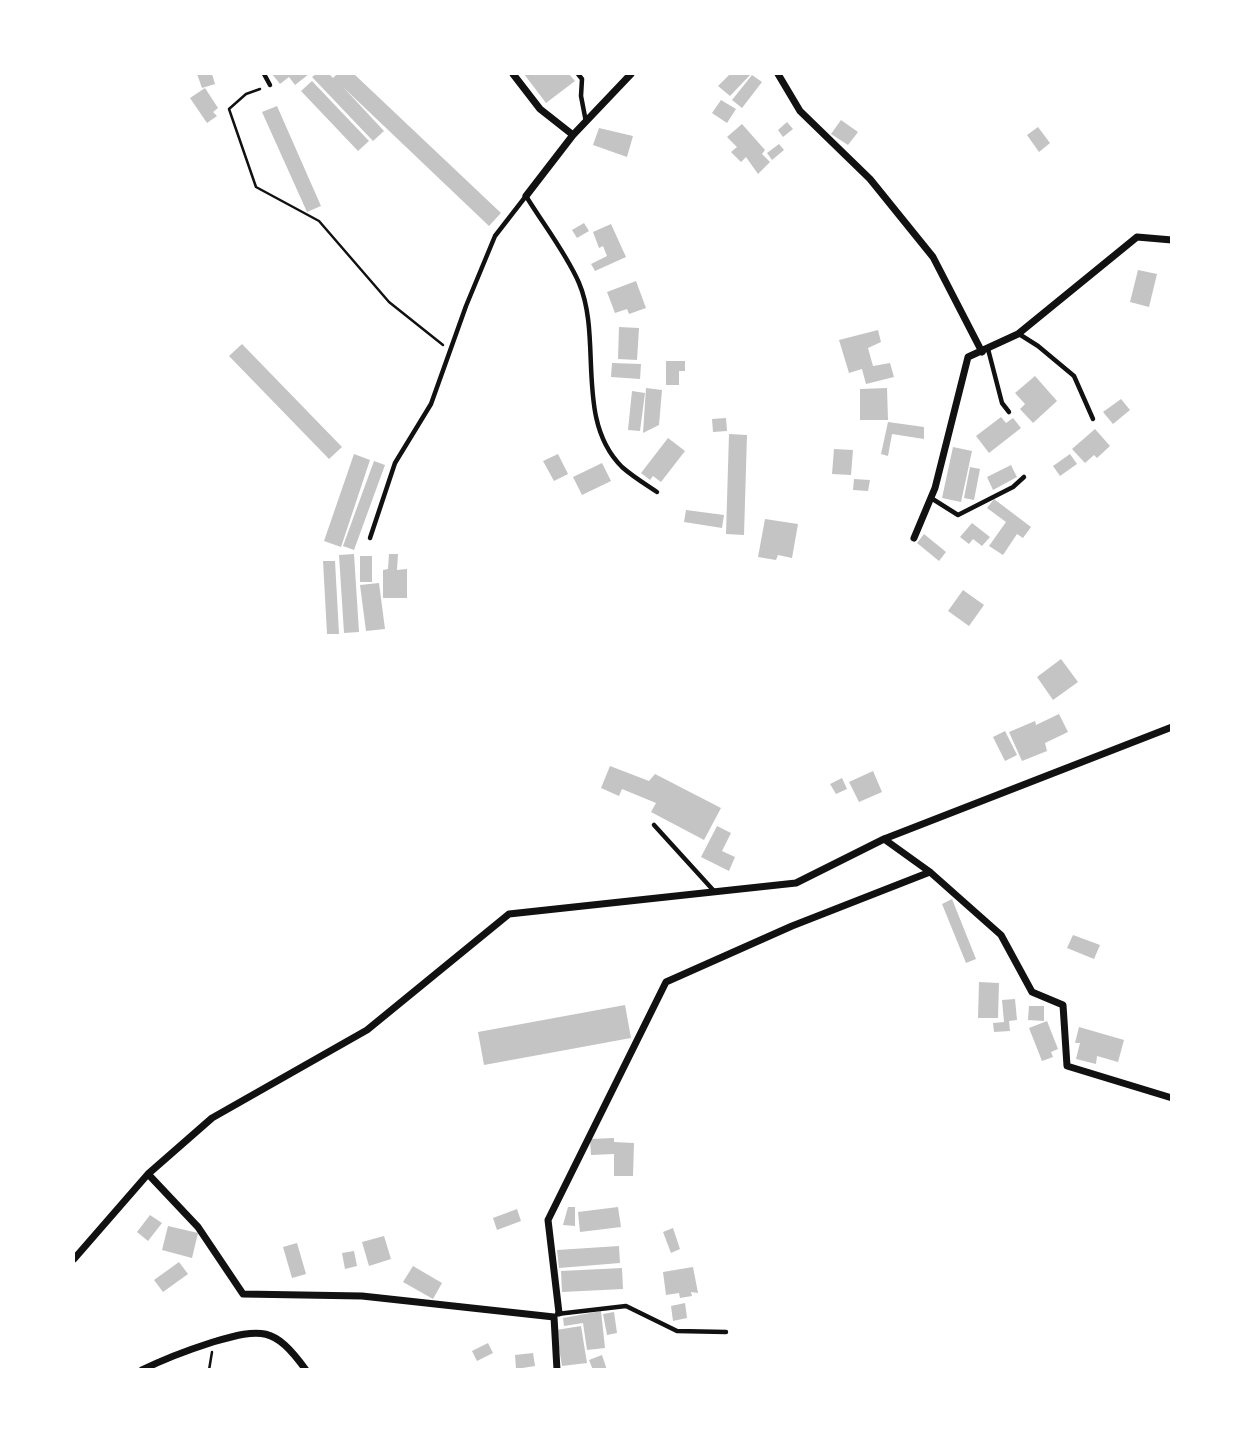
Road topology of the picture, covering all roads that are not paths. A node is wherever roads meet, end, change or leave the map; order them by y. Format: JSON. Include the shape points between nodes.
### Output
{"nodes":[{"id":1,"x":264,"y":74,"type":"edge"},
{"id":2,"x":513,"y":74,"type":"edge"},
{"id":3,"x":578,"y":74,"type":"edge"},
{"id":4,"x":631,"y":74,"type":"edge"},
{"id":5,"x":778,"y":74,"type":"edge"},
{"id":6,"x":270,"y":85,"type":"road end"},
{"id":7,"x":586,"y":123,"type":"junction"},
{"id":8,"x":573,"y":135,"type":"junction"},
{"id":9,"x":526,"y":196,"type":"junction"},
{"id":10,"x":1171,"y":240,"type":"edge"},
{"id":11,"x":1018,"y":334,"type":"junction"},
{"id":12,"x":985,"y":351,"type":"junction"},
{"id":13,"x":1009,"y":412,"type":"dead end"},
{"id":14,"x":1093,"y":419,"type":"dead end"},
{"id":15,"x":1024,"y":477,"type":"dead end"},
{"id":16,"x":657,"y":492,"type":"dead end"},
{"id":17,"x":931,"y":498,"type":"junction"},
{"id":18,"x":369,"y":538,"type":"dead end"},
{"id":19,"x":914,"y":538,"type":"dead end"},
{"id":20,"x":1171,"y":727,"type":"edge"},
{"id":21,"x":654,"y":825,"type":"dead end"},
{"id":22,"x":884,"y":839,"type":"junction"},
{"id":23,"x":930,"y":872,"type":"junction"},
{"id":24,"x":715,"y":891,"type":"junction"},
{"id":25,"x":1171,"y":1098,"type":"edge"},
{"id":26,"x":148,"y":1174,"type":"junction"},
{"id":27,"x":74,"y":1259,"type":"edge"},
{"id":28,"x":556,"y":1315,"type":"junction"},
{"id":29,"x":726,"y":1332,"type":"dead end"},
{"id":30,"x":142,"y":1370,"type":"edge"},
{"id":31,"x":306,"y":1370,"type":"edge"},
{"id":32,"x":557,"y":1370,"type":"edge"}],
"edges":[{"from":1,"to":6,"type":"lane"},
{"from":2,"to":8,"type":"street","via":[[540,109]]},
{"from":3,"to":7,"type":"lane"},
{"from":4,"to":7,"type":"street"},
{"from":5,"to":12,"type":"street","via":[[800,111],[870,179],[933,257]]},
{"from":7,"to":8,"type":"street"},
{"from":8,"to":9,"type":"street"},
{"from":9,"to":16,"type":"lane","via":[[579,283],[592,343],[591,401],[604,438],[621,466]]},
{"from":9,"to":18,"type":"lane","via":[[495,236],[431,404],[395,463]]},
{"from":10,"to":11,"type":"street","via":[[1137,237]]},
{"from":11,"to":12,"type":"street"},
{"from":11,"to":14,"type":"lane","via":[[1074,376]]},
{"from":12,"to":13,"type":"lane"},
{"from":12,"to":17,"type":"street","via":[[968,356]]},
{"from":15,"to":17,"type":"lane","via":[[958,515]]},
{"from":17,"to":19,"type":"street"},
{"from":20,"to":22,"type":"street"},
{"from":21,"to":24,"type":"lane"},
{"from":22,"to":23,"type":"street"},
{"from":22,"to":24,"type":"street","via":[[796,883]]},
{"from":23,"to":25,"type":"street","via":[[1001,935],[1032,992],[1063,1005],[1067,1066]]},
{"from":23,"to":28,"type":"street","via":[[666,982],[548,1220]]},
{"from":24,"to":26,"type":"street","via":[[509,914],[367,1030],[212,1118]]},
{"from":26,"to":27,"type":"street"},
{"from":26,"to":28,"type":"street","via":[[198,1227],[243,1294],[362,1296]]},
{"from":28,"to":29,"type":"lane","via":[[626,1306],[677,1331]]},
{"from":28,"to":32,"type":"street"},
{"from":30,"to":31,"type":"street","via":[[180,1351],[246,1331],[270,1335],[292,1350]]}]}
